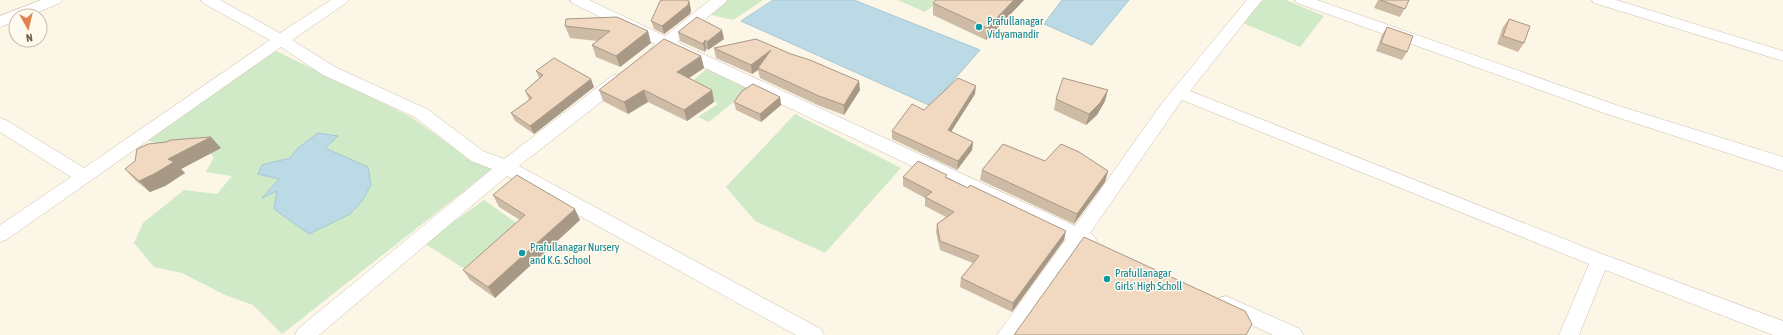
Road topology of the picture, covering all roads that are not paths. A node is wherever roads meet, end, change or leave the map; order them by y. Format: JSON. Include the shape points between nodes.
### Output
{"nodes":[{"id":1,"x":55,"y":0,"type":"edge"},
{"id":2,"x":208,"y":0,"type":"edge"},
{"id":3,"x":341,"y":0,"type":"edge"},
{"id":4,"x":578,"y":0,"type":"edge"},
{"id":5,"x":720,"y":0,"type":"edge"},
{"id":6,"x":1255,"y":0,"type":"edge"},
{"id":7,"x":1302,"y":0,"type":"edge"},
{"id":8,"x":1600,"y":0,"type":"edge"},
{"id":9,"x":0,"y":22,"type":"edge"},
{"id":10,"x":281,"y":40,"type":"junction"},
{"id":11,"x":666,"y":43,"type":"junction"},
{"id":12,"x":1783,"y":56,"type":"edge"},
{"id":13,"x":647,"y":57,"type":"edge"},
{"id":14,"x":629,"y":71,"type":"edge"},
{"id":15,"x":1180,"y":93,"type":"junction"},
{"id":16,"x":0,"y":124,"type":"edge"},
{"id":17,"x":1783,"y":164,"type":"edge"},
{"id":18,"x":506,"y":167,"type":"junction"},
{"id":19,"x":84,"y":176,"type":"junction"},
{"id":20,"x":0,"y":235,"type":"edge"},
{"id":21,"x":1078,"y":236,"type":"junction"},
{"id":22,"x":1107,"y":250,"type":"edge"},
{"id":23,"x":1600,"y":261,"type":"junction"},
{"id":24,"x":1207,"y":296,"type":"edge"},
{"id":25,"x":1783,"y":330,"type":"edge"},
{"id":26,"x":309,"y":334,"type":"edge"},
{"id":27,"x":814,"y":335,"type":"edge"},
{"id":28,"x":1007,"y":335,"type":"edge"},
{"id":29,"x":1293,"y":335,"type":"edge"},
{"id":30,"x":1569,"y":335,"type":"edge"}],
"edges":[{"from":1,"to":9,"type":"street"},
{"from":2,"to":10,"type":"street"},
{"from":3,"to":10,"type":"street"},
{"from":4,"to":11,"type":"street"},
{"from":5,"to":11,"type":"street"},
{"from":6,"to":15,"type":"street"},
{"from":7,"to":17,"type":"street","via":[[1613,110]]},
{"from":8,"to":12,"type":"street"},
{"from":10,"to":18,"type":"street","via":[[329,70],[421,113],[477,156]]},
{"from":10,"to":19,"type":"street"},
{"from":11,"to":13,"type":"street"},
{"from":11,"to":21,"type":"street","via":[[923,161]]},
{"from":14,"to":18,"type":"street"},
{"from":15,"to":21,"type":"street"},
{"from":15,"to":23,"type":"street"},
{"from":16,"to":19,"type":"street"},
{"from":18,"to":26,"type":"street"},
{"from":18,"to":27,"type":"street"},
{"from":19,"to":20,"type":"street"},
{"from":21,"to":22,"type":"street"},
{"from":21,"to":28,"type":"street"},
{"from":23,"to":25,"type":"street"},
{"from":23,"to":30,"type":"street"},
{"from":24,"to":29,"type":"street"}]}
